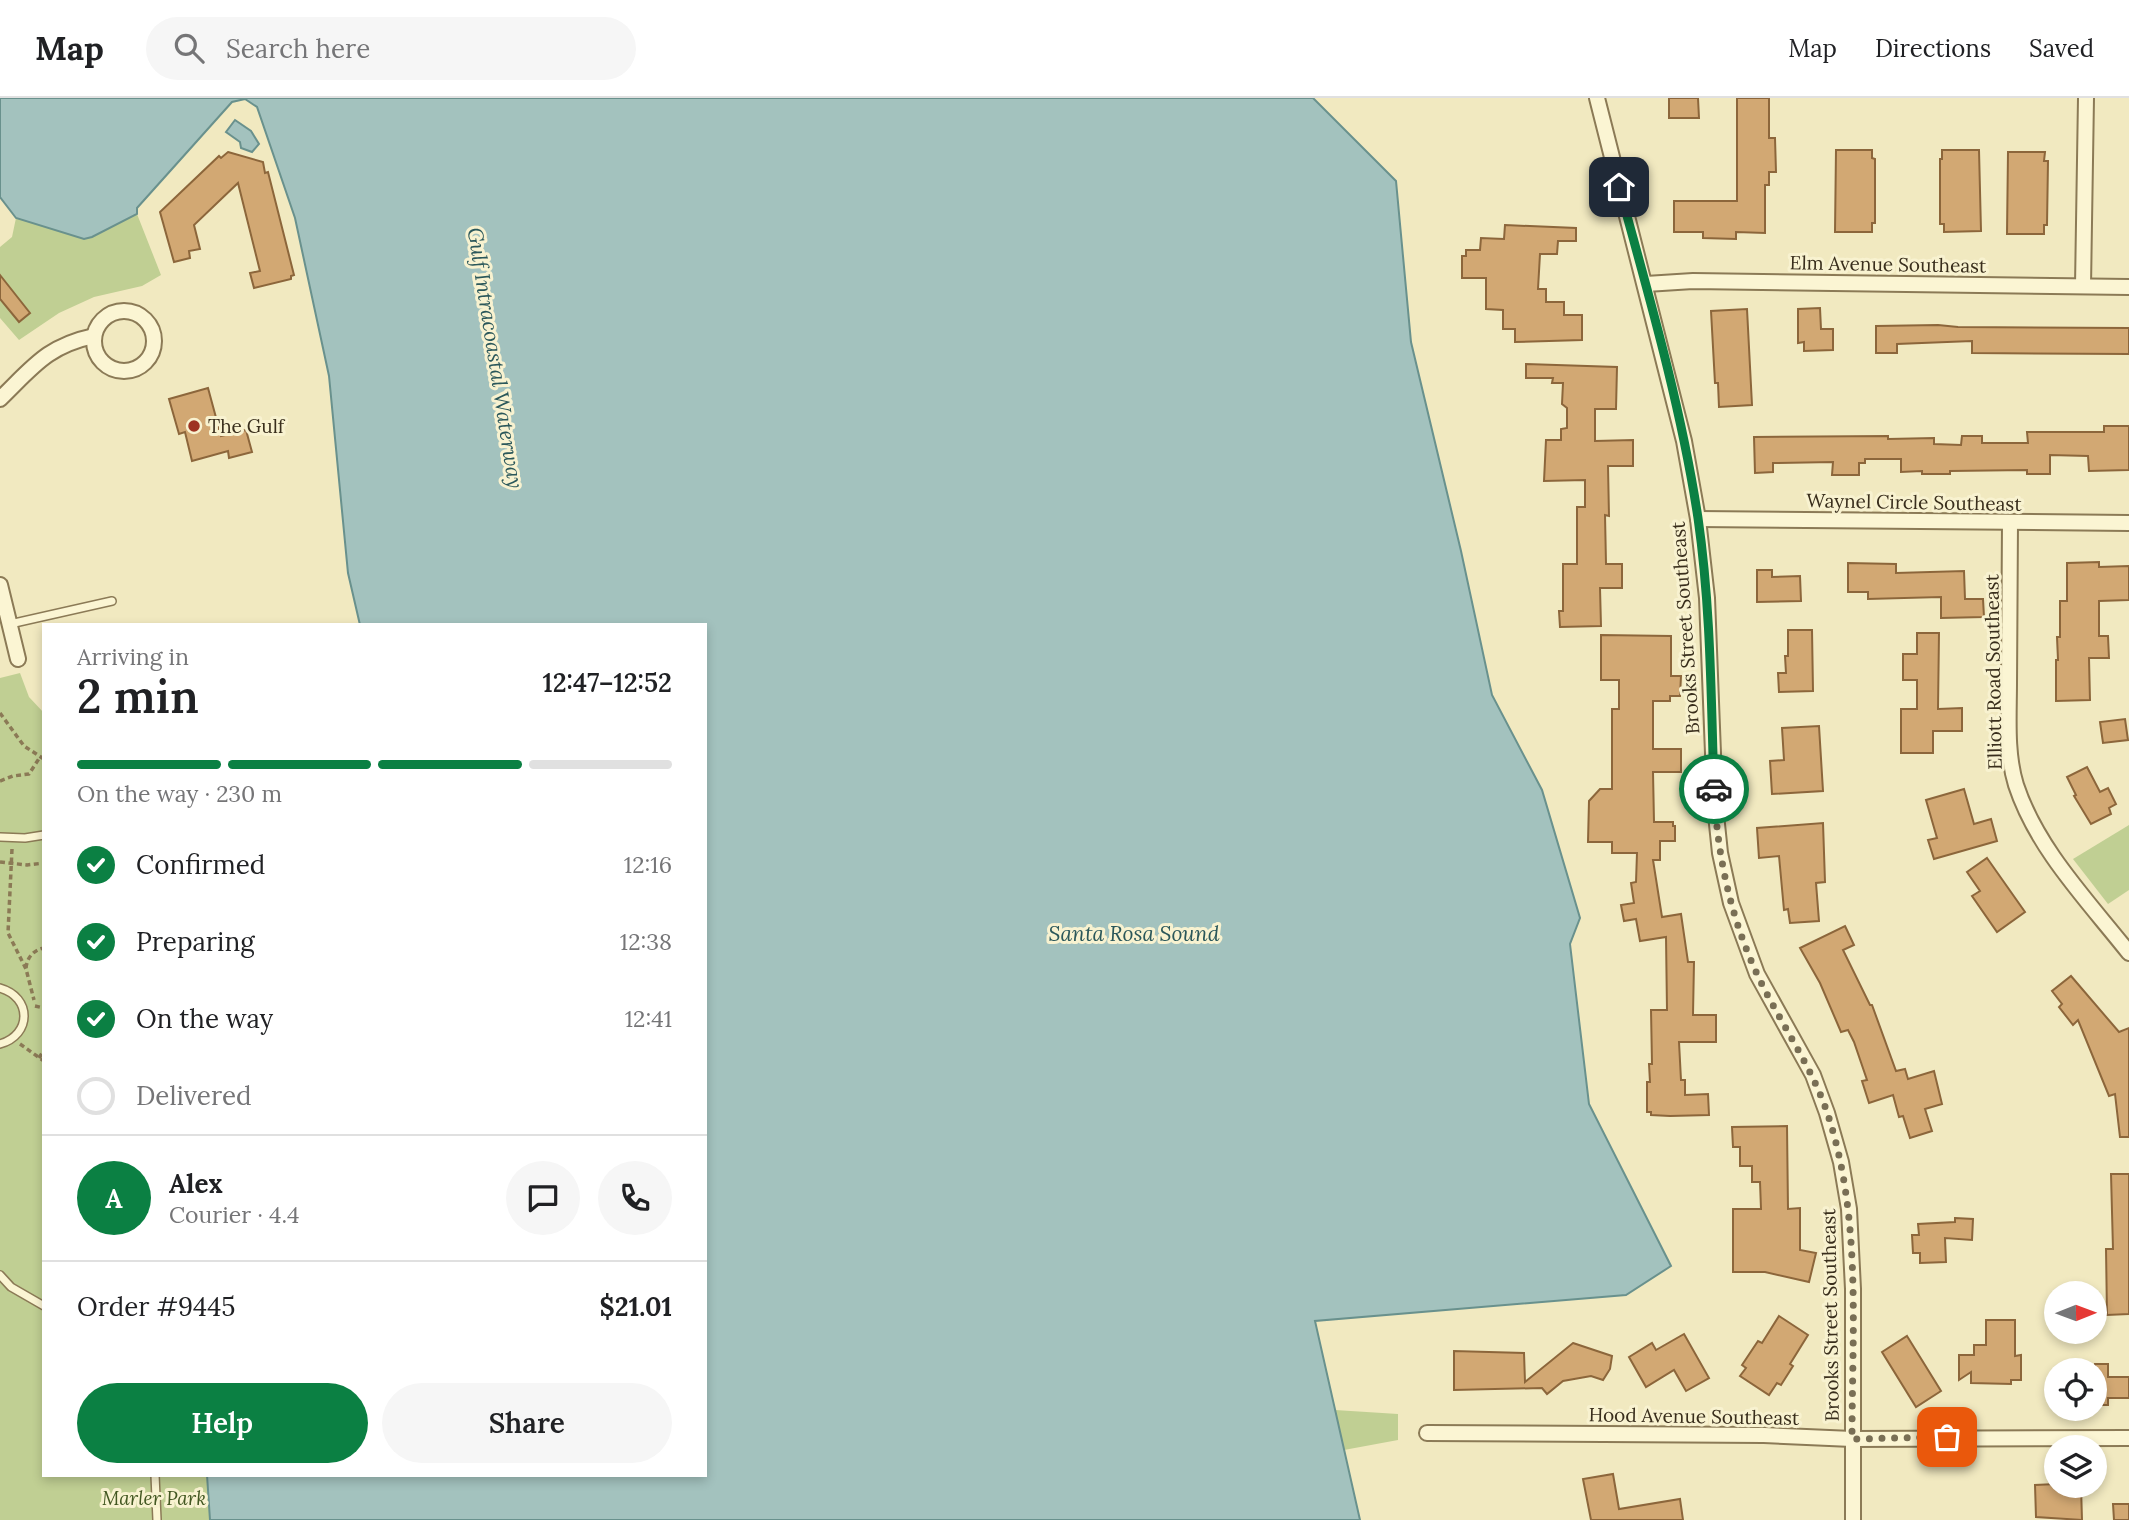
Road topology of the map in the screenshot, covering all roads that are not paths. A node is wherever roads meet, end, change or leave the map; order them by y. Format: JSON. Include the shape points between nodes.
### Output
{"nodes":[{"id":1,"x":1597,"y":98,"type":"edge"},
{"id":2,"x":2086,"y":98,"type":"edge"},
{"id":3,"x":1646,"y":284,"type":"junction"},
{"id":4,"x":2083,"y":286,"type":"junction"},
{"id":5,"x":2129,"y":286,"type":"edge"},
{"id":6,"x":94,"y":336,"type":"junction"},
{"id":7,"x":0,"y":399,"type":"edge"},
{"id":8,"x":1698,"y":519,"type":"junction"},
{"id":9,"x":2010,"y":522,"type":"junction"},
{"id":10,"x":2129,"y":523,"type":"edge"},
{"id":11,"x":0,"y":585,"type":"edge"},
{"id":12,"x":112,"y":601,"type":"dead end"},
{"id":13,"x":10,"y":624,"type":"junction"},
{"id":14,"x":18,"y":659,"type":"dead end"},
{"id":15,"x":42,"y":835,"type":"edge"},
{"id":16,"x":0,"y":836,"type":"edge"},
{"id":17,"x":2129,"y":953,"type":"edge"},
{"id":18,"x":0,"y":988,"type":"edge"},
{"id":19,"x":0,"y":1044,"type":"edge"},
{"id":20,"x":0,"y":1275,"type":"edge"},
{"id":21,"x":42,"y":1306,"type":"edge"},
{"id":22,"x":1427,"y":1433,"type":"dead end"},
{"id":23,"x":2129,"y":1438,"type":"edge"},
{"id":24,"x":1852,"y":1439,"type":"junction"},
{"id":25,"x":155,"y":1477,"type":"edge"},
{"id":26,"x":157,"y":1520,"type":"edge"},
{"id":27,"x":1853,"y":1520,"type":"edge"}],
"edges":[{"from":1,"to":3,"type":"street","name":"Brooks Street Southeast"},
{"from":2,"to":4,"type":"street"},
{"from":3,"to":4,"type":"street","name":"Elm Avenue Southeast"},
{"from":3,"to":8,"type":"street","name":"Brooks Street Southeast"},
{"from":4,"to":5,"type":"street","name":"Elm Avenue Southeast"},
{"from":6,"to":6,"type":"street","via":[[98,356],[124,372],[143,365],[154,348],[152,328],[130,311],[111,313]]},
{"from":6,"to":7,"type":"street","via":[[50,351]]},
{"from":8,"to":9,"type":"street","name":"Waynel Circle Southeast"},
{"from":8,"to":24,"type":"street","name":"Brooks Street Southeast","via":[[1707,598],[1720,853],[1731,903],[1753,963],[1813,1075],[1827,1113],[1849,1209]]},
{"from":9,"to":10,"type":"street","name":"Waynel Circle Southeast"},
{"from":9,"to":17,"type":"street","name":"Elliott Road Southeast","via":[[2009,718],[2016,784],[2029,818],[2054,859]]},
{"from":11,"to":13,"type":"street"},
{"from":12,"to":13,"type":"lane"},
{"from":13,"to":14,"type":"street"},
{"from":15,"to":16,"type":"lane"},
{"from":18,"to":19,"type":"lane","via":[[15,995],[23,1008],[23,1024],[15,1037]]},
{"from":20,"to":21,"type":"lane"},
{"from":22,"to":24,"type":"street","name":"Hood Avenue Southeast"},
{"from":23,"to":24,"type":"street","name":"Hood Avenue Southeast"},
{"from":24,"to":27,"type":"street","name":"Brooks Street Southeast"},
{"from":25,"to":26,"type":"lane"}]}
